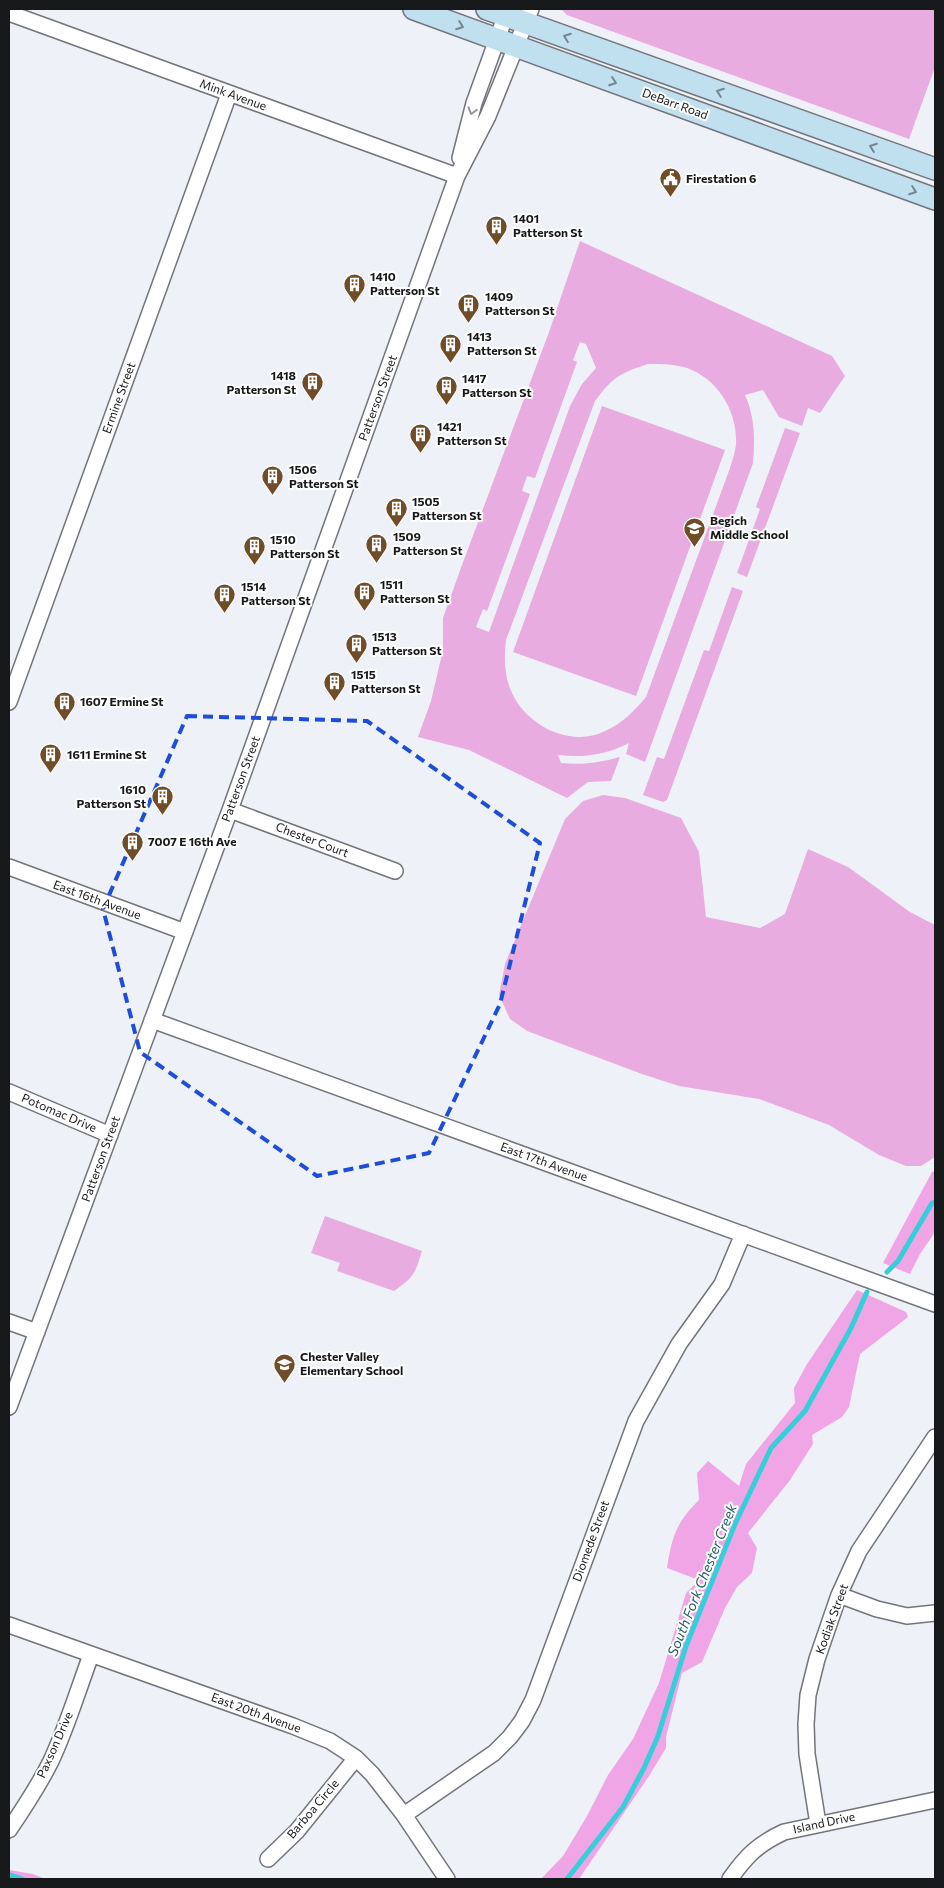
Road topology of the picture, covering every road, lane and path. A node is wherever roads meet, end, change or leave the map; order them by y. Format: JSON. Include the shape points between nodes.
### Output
{"nodes":[{"id":1,"x":414,"y":9,"type":"edge"},
{"id":2,"x":500,"y":11,"type":"edge"},
{"id":3,"x":9,"y":13,"type":"edge"},
{"id":4,"x":528,"y":16,"type":"edge"},
{"id":5,"x":506,"y":43,"type":"junction"},
{"id":6,"x":229,"y":94,"type":"junction"},
{"id":7,"x":716,"y":120,"type":"junction"},
{"id":8,"x":927,"y":166,"type":"edge"},
{"id":9,"x":457,"y":176,"type":"junction"},
{"id":10,"x":935,"y":199,"type":"edge"},
{"id":11,"x":9,"y":702,"type":"edge"},
{"id":12,"x":230,"y":810,"type":"junction"},
{"id":13,"x":9,"y":867,"type":"edge"},
{"id":14,"x":394,"y":871,"type":"dead end"},
{"id":15,"x":185,"y":932,"type":"junction"},
{"id":16,"x":152,"y":1020,"type":"junction"},
{"id":17,"x":9,"y":1092,"type":"edge"},
{"id":18,"x":110,"y":1134,"type":"junction"},
{"id":19,"x":743,"y":1234,"type":"junction"},
{"id":20,"x":935,"y":1304,"type":"edge"},
{"id":21,"x":9,"y":1322,"type":"edge"},
{"id":22,"x":36,"y":1332,"type":"junction"},
{"id":23,"x":9,"y":1408,"type":"edge"},
{"id":24,"x":935,"y":1437,"type":"edge"},
{"id":25,"x":839,"y":1595,"type":"junction"},
{"id":26,"x":935,"y":1613,"type":"edge"},
{"id":27,"x":9,"y":1625,"type":"edge"},
{"id":28,"x":91,"y":1655,"type":"junction"},
{"id":29,"x":356,"y":1758,"type":"junction"},
{"id":30,"x":935,"y":1800,"type":"edge"},
{"id":31,"x":404,"y":1815,"type":"junction"},
{"id":32,"x":818,"y":1824,"type":"junction"},
{"id":33,"x":9,"y":1830,"type":"edge"},
{"id":34,"x":268,"y":1859,"type":"dead end"},
{"id":35,"x":447,"y":1879,"type":"edge"},
{"id":36,"x":730,"y":1879,"type":"edge"}],
"edges":[{"from":1,"to":5,"type":"main road","name":"DeBarr Road","one_way":true},
{"from":2,"to":4,"type":"main road"},
{"from":2,"to":5,"type":"street","name":"Patterson Street"},
{"from":3,"to":6,"type":"street","name":"Mink Avenue"},
{"from":4,"to":5,"type":"street","name":"Patterson Street"},
{"from":8,"to":4,"type":"main road","one_way":true},
{"from":5,"to":7,"type":"main road","name":"DeBarr Road","one_way":true},
{"from":5,"to":9,"type":"street","name":"Patterson Street","one_way":true,"via":[[467,128]]},
{"from":5,"to":9,"type":"street","name":"Patterson Street","via":[[488,116]]},
{"from":6,"to":9,"type":"street","name":"Mink Avenue"},
{"from":6,"to":11,"type":"street","name":"Ermine Street"},
{"from":7,"to":8,"type":"main road","via":[[793,136],[893,172]]},
{"from":7,"to":10,"type":"main road","name":"DeBarr Road","one_way":true},
{"from":9,"to":12,"type":"street","name":"Patterson Street"},
{"from":12,"to":14,"type":"street","name":"Chester Court"},
{"from":12,"to":15,"type":"street","name":"Patterson Street"},
{"from":13,"to":15,"type":"street","name":"East 16th Avenue"},
{"from":15,"to":16,"type":"street","name":"Patterson Street"},
{"from":16,"to":18,"type":"street","name":"Patterson Street"},
{"from":16,"to":19,"type":"street","name":"East 17th Avenue"},
{"from":17,"to":18,"type":"street","name":"Potomac Drive"},
{"from":18,"to":22,"type":"street","name":"Patterson Street"},
{"from":19,"to":20,"type":"street","name":"East 17th Avenue"},
{"from":19,"to":31,"type":"street","name":"Diomede Street","via":[[722,1284],[679,1344],[636,1421],[533,1700],[522,1720],[494,1753]]},
{"from":21,"to":22,"type":"street"},
{"from":22,"to":23,"type":"street","name":"Patterson Street"},
{"from":24,"to":25,"type":"street","name":"Kodiak Street","via":[[859,1551]]},
{"from":25,"to":26,"type":"street","via":[[907,1616]]},
{"from":25,"to":32,"type":"street","name":"Kodiak Street","via":[[808,1695],[807,1754]]},
{"from":27,"to":28,"type":"street","name":"East 20th Avenue"},
{"from":28,"to":29,"type":"street","name":"East 20th Avenue","via":[[293,1726],[330,1741]]},
{"from":28,"to":33,"type":"street","name":"Paxson Drive","via":[[51,1761]]},
{"from":29,"to":31,"type":"street","name":"East 20th Avenue"},
{"from":29,"to":34,"type":"street","name":"Barboa Circle","via":[[297,1831]]},
{"from":30,"to":32,"type":"street","name":"Island Drive"},
{"from":31,"to":35,"type":"street","name":"East 20th Avenue"},
{"from":32,"to":36,"type":"street","name":"Island Drive","via":[[784,1832],[766,1841],[748,1855]]}]}
